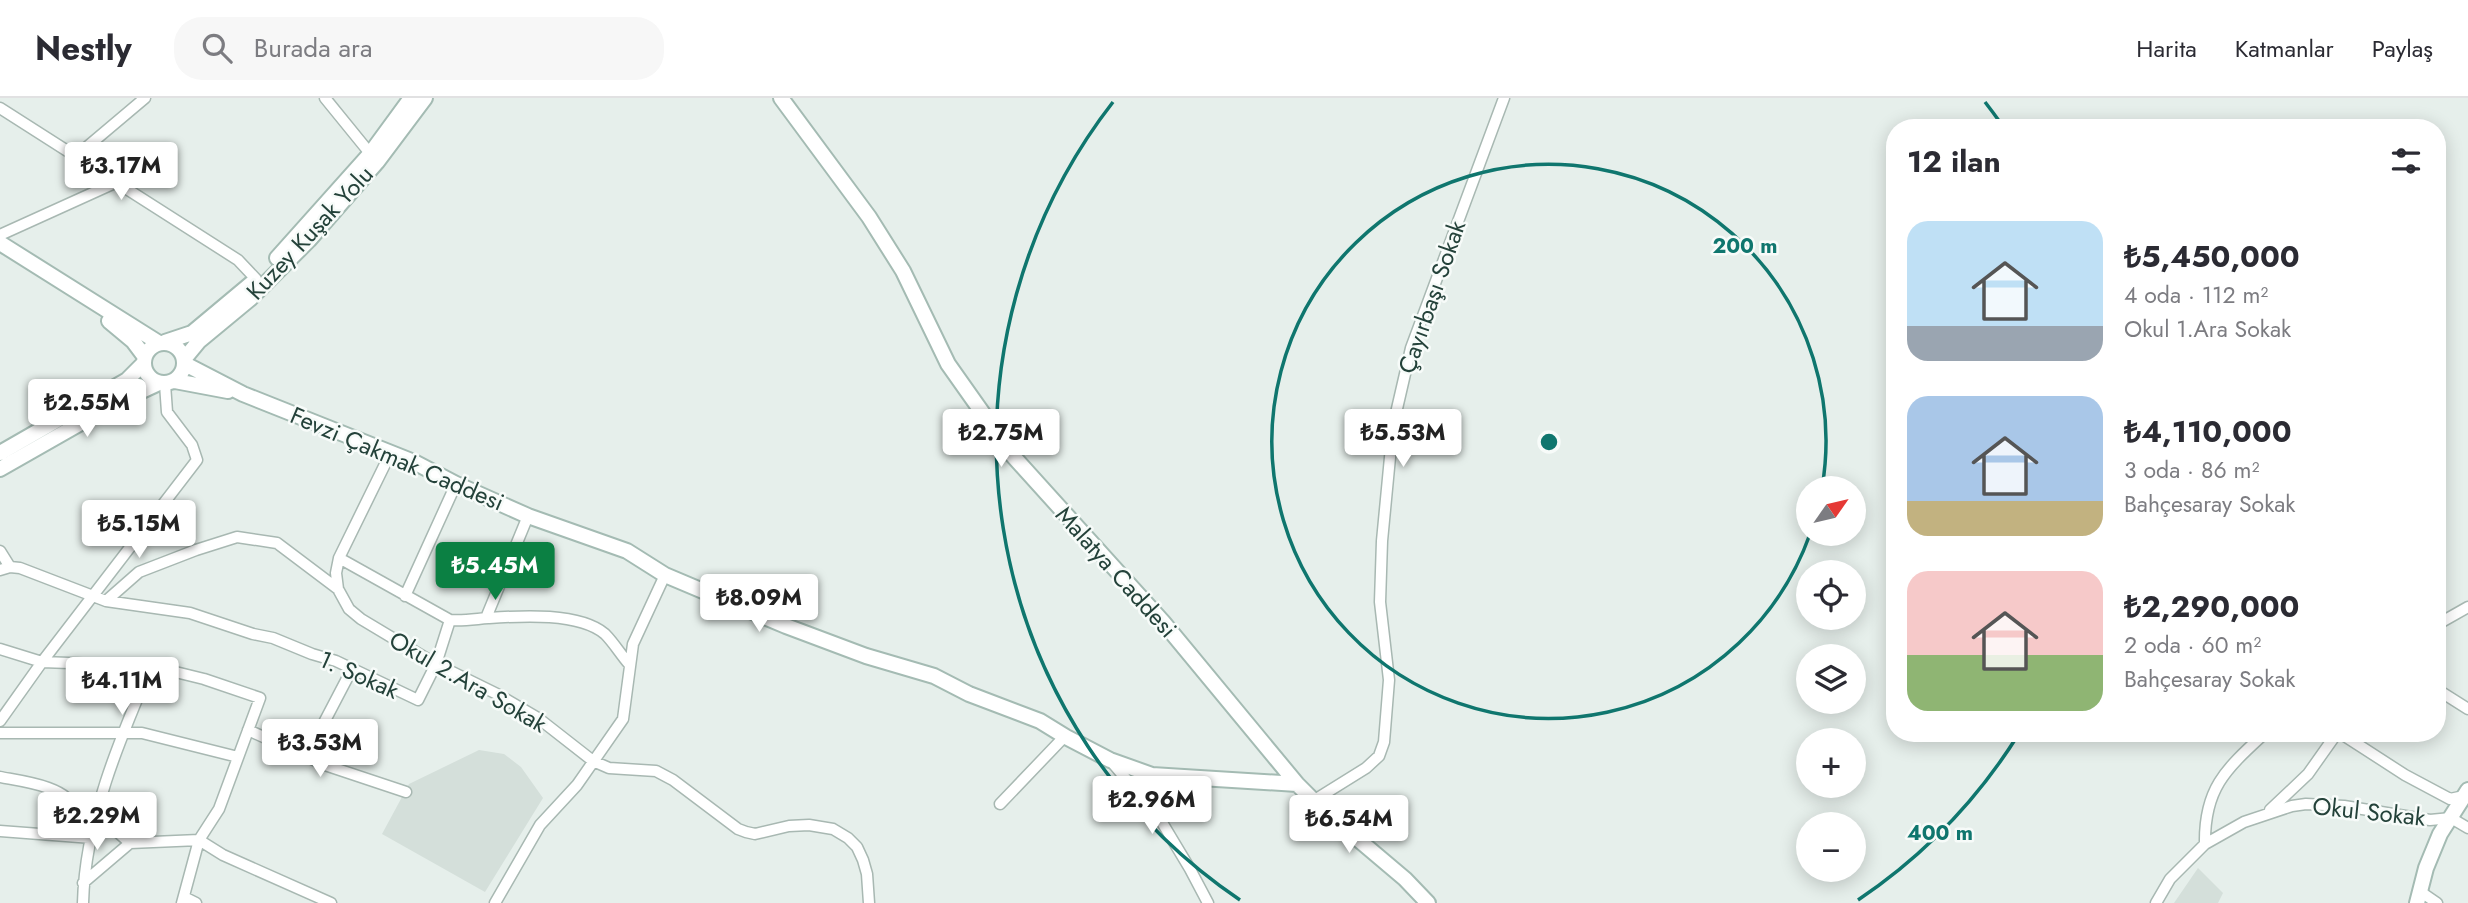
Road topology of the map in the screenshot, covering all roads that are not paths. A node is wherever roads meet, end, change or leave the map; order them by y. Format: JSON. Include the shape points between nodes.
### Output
{"nodes":[{"id":1,"x":145,"y":98,"type":"edge"},
{"id":2,"x":325,"y":98,"type":"edge"},
{"id":3,"x":411,"y":98,"type":"edge"},
{"id":4,"x":425,"y":98,"type":"edge"},
{"id":5,"x":781,"y":98,"type":"edge"},
{"id":6,"x":1504,"y":98,"type":"edge"},
{"id":7,"x":0,"y":108,"type":"edge"},
{"id":8,"x":75,"y":157,"type":"junction"},
{"id":9,"x":374,"y":158,"type":"junction"},
{"id":10,"x":117,"y":182,"type":"junction"},
{"id":11,"x":0,"y":235,"type":"edge"},
{"id":12,"x":0,"y":243,"type":"edge"},
{"id":13,"x":0,"y":254,"type":"edge"},
{"id":14,"x":256,"y":279,"type":"junction"},
{"id":15,"x":162,"y":343,"type":"junction"},
{"id":16,"x":144,"y":360,"type":"junction"},
{"id":17,"x":185,"y":361,"type":"junction"},
{"id":18,"x":166,"y":382,"type":"junction"},
{"id":19,"x":243,"y":394,"type":"junction"},
{"id":20,"x":0,"y":453,"type":"edge"},
{"id":21,"x":390,"y":454,"type":"junction"},
{"id":22,"x":0,"y":469,"type":"edge"},
{"id":23,"x":456,"y":484,"type":"junction"},
{"id":24,"x":528,"y":516,"type":"junction"},
{"id":25,"x":0,"y":551,"type":"edge"},
{"id":26,"x":338,"y":558,"type":"junction"},
{"id":27,"x":5,"y":569,"type":"edge"},
{"id":28,"x":665,"y":575,"type":"junction"},
{"id":29,"x":338,"y":589,"type":"junction"},
{"id":30,"x":92,"y":596,"type":"junction"},
{"id":31,"x":405,"y":596,"type":"junction"},
{"id":32,"x":106,"y":601,"type":"junction"},
{"id":33,"x":2468,"y":607,"type":"edge"},
{"id":34,"x":485,"y":618,"type":"junction"},
{"id":35,"x":2446,"y":619,"type":"edge"},
{"id":36,"x":450,"y":620,"type":"junction"},
{"id":37,"x":0,"y":649,"type":"edge"},
{"id":38,"x":42,"y":662,"type":"junction"},
{"id":39,"x":436,"y":664,"type":"junction"},
{"id":40,"x":629,"y":664,"type":"junction"},
{"id":41,"x":150,"y":666,"type":"junction"},
{"id":42,"x":352,"y":669,"type":"junction"},
{"id":43,"x":2446,"y":695,"type":"edge"},
{"id":44,"x":2468,"y":708,"type":"edge"},
{"id":45,"x":0,"y":721,"type":"edge"},
{"id":46,"x":248,"y":730,"type":"junction"},
{"id":47,"x":123,"y":732,"type":"junction"},
{"id":48,"x":0,"y":733,"type":"edge"},
{"id":49,"x":1065,"y":736,"type":"junction"},
{"id":50,"x":2256,"y":742,"type":"edge"},
{"id":51,"x":2332,"y":742,"type":"edge"},
{"id":52,"x":2353,"y":742,"type":"edge"},
{"id":53,"x":238,"y":757,"type":"junction"},
{"id":54,"x":306,"y":757,"type":"junction"},
{"id":55,"x":1110,"y":760,"type":"junction"},
{"id":56,"x":593,"y":761,"type":"junction"},
{"id":57,"x":0,"y":776,"type":"edge"},
{"id":58,"x":1297,"y":784,"type":"junction"},
{"id":59,"x":406,"y":792,"type":"dead end"},
{"id":60,"x":2466,"y":793,"type":"edge"},
{"id":61,"x":1313,"y":801,"type":"junction"},
{"id":62,"x":1000,"y":804,"type":"dead end"},
{"id":63,"x":2267,"y":812,"type":"junction"},
{"id":64,"x":97,"y":814,"type":"junction"},
{"id":65,"x":2451,"y":818,"type":"junction"},
{"id":66,"x":2468,"y":828,"type":"edge"},
{"id":67,"x":0,"y":831,"type":"edge"},
{"id":68,"x":71,"y":836,"type":"junction"},
{"id":69,"x":92,"y":838,"type":"junction"},
{"id":70,"x":199,"y":840,"type":"junction"},
{"id":71,"x":130,"y":843,"type":"junction"},
{"id":72,"x":2205,"y":844,"type":"junction"},
{"id":73,"x":83,"y":883,"type":"junction"},
{"id":74,"x":2419,"y":897,"type":"edge"},
{"id":75,"x":183,"y":900,"type":"edge"},
{"id":76,"x":83,"y":903,"type":"edge"},
{"id":77,"x":196,"y":903,"type":"edge"},
{"id":78,"x":331,"y":903,"type":"edge"},
{"id":79,"x":495,"y":903,"type":"edge"},
{"id":80,"x":869,"y":903,"type":"edge"},
{"id":81,"x":1208,"y":903,"type":"edge"},
{"id":82,"x":1428,"y":903,"type":"edge"},
{"id":83,"x":2156,"y":903,"type":"edge"},
{"id":84,"x":2437,"y":903,"type":"edge"}],
"edges":[{"from":1,"to":8,"type":"street"},
{"from":2,"to":9,"type":"street"},
{"from":3,"to":9,"type":"street","name":"Kuzey Kuşak Yolu"},
{"from":4,"to":9,"type":"street","name":"Kuzey Kuşak Yolu"},
{"from":5,"to":58,"type":"street","name":"Malatya Caddesi","via":[[869,217],[903,271],[948,364],[1013,456],[1163,622]]},
{"from":6,"to":61,"type":"street","name":"Çayırbaşı Sokak","via":[[1411,348],[1393,426],[1381,553],[1381,621],[1389,680],[1384,742],[1373,761]]},
{"from":7,"to":8,"type":"street"},
{"from":8,"to":10,"type":"street"},
{"from":9,"to":14,"type":"street","name":"Kuzey Kuşak Yolu"},
{"from":9,"to":17,"type":"street","name":"Kuzey Kuşak Yolu","via":[[309,240],[199,341]]},
{"from":10,"to":11,"type":"street"},
{"from":10,"to":14,"type":"street","via":[[238,260]]},
{"from":12,"to":15,"type":"street"},
{"from":13,"to":16,"type":"street","via":[[116,326],[133,341]]},
{"from":14,"to":15,"type":"street","name":"Kuzey Kuşak Yolu","via":[[192,333]]},
{"from":15,"to":16,"type":"street","via":[[152,346]]},
{"from":15,"to":17,"type":"street","via":[[177,347]]},
{"from":16,"to":18,"type":"street","via":[[151,379]]},
{"from":16,"to":20,"type":"street","via":[[127,380]]},
{"from":17,"to":18,"type":"street","via":[[182,374]]},
{"from":17,"to":19,"type":"street"},
{"from":18,"to":19,"type":"street"},
{"from":18,"to":22,"type":"street","via":[[116,403]]},
{"from":18,"to":30,"type":"street","via":[[167,411],[192,445],[197,460]]},
{"from":19,"to":21,"type":"street","name":"Fevzi Çakmak Caddesi"},
{"from":21,"to":23,"type":"street","name":"Fevzi Çakmak Caddesi"},
{"from":21,"to":26,"type":"street"},
{"from":23,"to":24,"type":"street","name":"Fevzi Çakmak Caddesi"},
{"from":23,"to":31,"type":"street"},
{"from":24,"to":28,"type":"street","name":"Fevzi Çakmak Caddesi","via":[[627,551]]},
{"from":24,"to":34,"type":"street"},
{"from":25,"to":27,"type":"street"},
{"from":26,"to":29,"type":"street"},
{"from":26,"to":31,"type":"street"},
{"from":27,"to":30,"type":"street","name":"1. Sokak","via":[[20,568]]},
{"from":28,"to":40,"type":"street","via":[[633,644]]},
{"from":28,"to":49,"type":"street","name":"Fevzi Çakmak Caddesi","via":[[825,641],[934,676]]},
{"from":29,"to":32,"type":"street","name":"Okul 2.Ara Sokak","via":[[277,543],[237,537],[139,572]]},
{"from":29,"to":39,"type":"street","name":"Okul 2.Ara Sokak","via":[[349,609]]},
{"from":30,"to":32,"type":"street","name":"1. Sokak"},
{"from":30,"to":38,"type":"street"},
{"from":31,"to":36,"type":"street"},
{"from":32,"to":42,"type":"street","name":"1. Sokak","via":[[190,613]]},
{"from":33,"to":35,"type":"street"},
{"from":34,"to":36,"type":"street"},
{"from":34,"to":40,"type":"street","via":[[552,617],[586,624],[606,635]]},
{"from":36,"to":39,"type":"street"},
{"from":37,"to":38,"type":"street"},
{"from":38,"to":41,"type":"street"},
{"from":38,"to":45,"type":"street"},
{"from":39,"to":42,"type":"street","name":"1. Sokak","via":[[418,700]]},
{"from":39,"to":56,"type":"street","name":"Okul 2.Ara Sokak","via":[[538,718]]},
{"from":40,"to":56,"type":"street","via":[[623,719]]},
{"from":41,"to":46,"type":"street","via":[[260,698]]},
{"from":41,"to":47,"type":"street"},
{"from":42,"to":54,"type":"street"},
{"from":43,"to":44,"type":"street"},
{"from":46,"to":53,"type":"street"},
{"from":46,"to":54,"type":"street"},
{"from":47,"to":48,"type":"street"},
{"from":47,"to":53,"type":"street","via":[[158,736]]},
{"from":47,"to":64,"type":"street"},
{"from":49,"to":55,"type":"street","name":"Fevzi Çakmak Caddesi"},
{"from":49,"to":62,"type":"street"},
{"from":50,"to":72,"type":"street","via":[[2228,771],[2208,804]]},
{"from":51,"to":63,"type":"street","via":[[2308,774]]},
{"from":52,"to":60,"type":"street","via":[[2450,799]]},
{"from":53,"to":70,"type":"street","via":[[219,808]]},
{"from":54,"to":59,"type":"street"},
{"from":55,"to":58,"type":"street","name":"Fevzi Çakmak Caddesi","via":[[1152,775]]},
{"from":55,"to":81,"type":"street","via":[[1160,819]]},
{"from":56,"to":79,"type":"street","via":[[540,825]]},
{"from":56,"to":80,"type":"street","name":"Okul 2.Ara Sokak","via":[[609,768],[656,771],[746,832],[809,825],[834,829],[857,847],[867,874]]},
{"from":57,"to":68,"type":"street","via":[[67,796],[75,812]]},
{"from":58,"to":61,"type":"street","name":"Malatya Caddesi"},
{"from":60,"to":65,"type":"street"},
{"from":61,"to":82,"type":"street","name":"Malatya Caddesi"},
{"from":63,"to":65,"type":"street","name":"Okul Sokak","via":[[2306,804],[2430,820]]},
{"from":63,"to":72,"type":"street","name":"Okul Sokak"},
{"from":64,"to":69,"type":"street"},
{"from":64,"to":71,"type":"street"},
{"from":65,"to":66,"type":"street"},
{"from":65,"to":74,"type":"street","via":[[2437,841]]},
{"from":67,"to":68,"type":"street"},
{"from":68,"to":69,"type":"street"},
{"from":69,"to":73,"type":"street"},
{"from":70,"to":71,"type":"street"},
{"from":70,"to":75,"type":"street"},
{"from":70,"to":78,"type":"street"},
{"from":71,"to":73,"type":"street"},
{"from":72,"to":83,"type":"street","name":"Okul Sokak","via":[[2170,879]]},
{"from":73,"to":76,"type":"street"},
{"from":74,"to":84,"type":"street"},
{"from":75,"to":77,"type":"street"}]}
